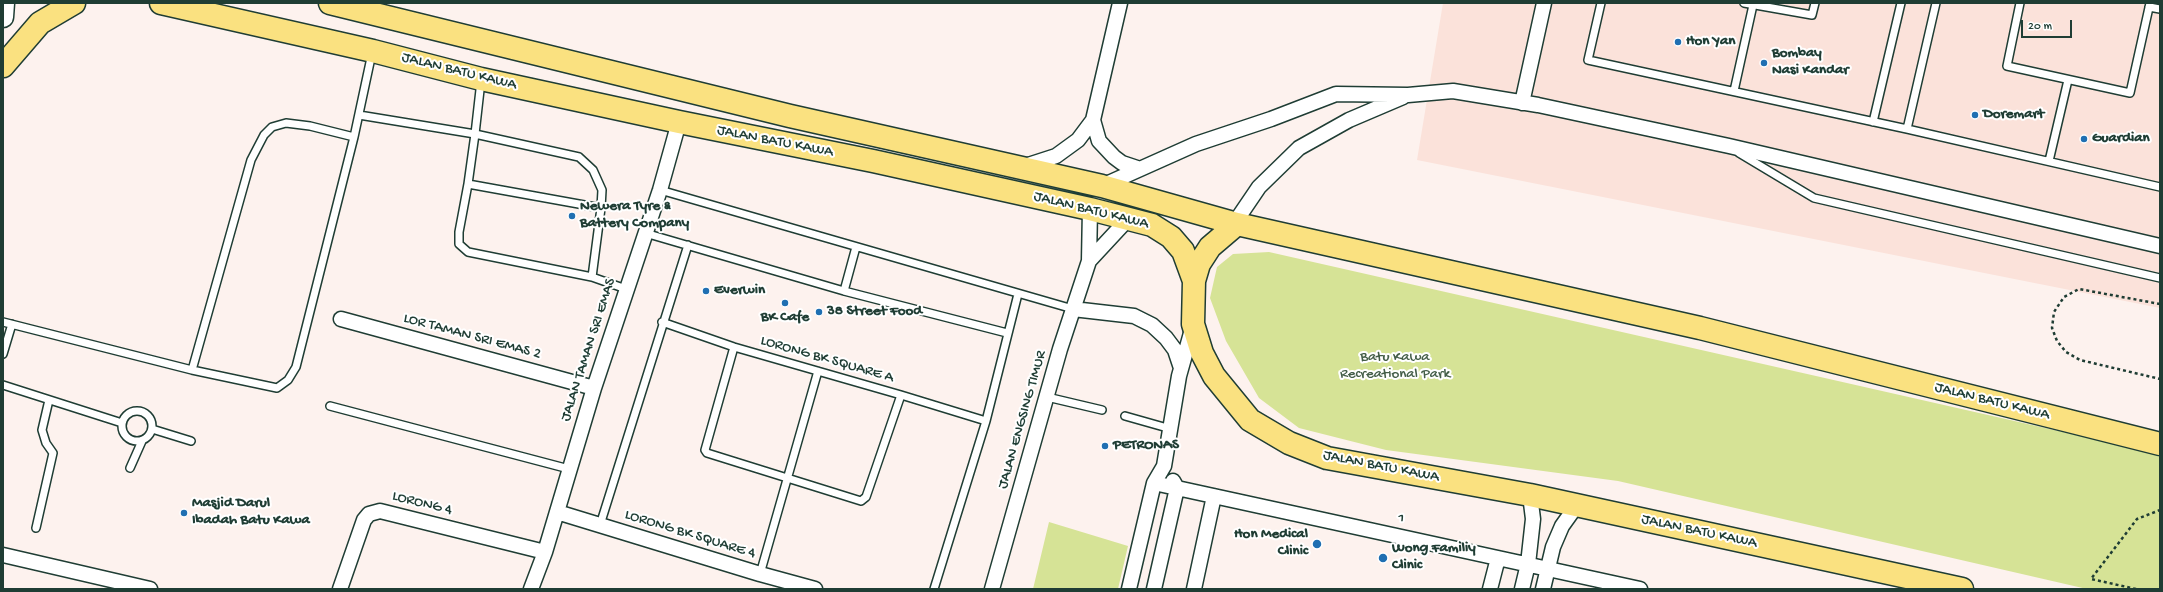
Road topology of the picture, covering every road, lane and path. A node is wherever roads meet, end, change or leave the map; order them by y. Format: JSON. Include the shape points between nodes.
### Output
{"nodes":[{"id":1,"x":4,"y":3,"type":"edge"},
{"id":2,"x":74,"y":3,"type":"edge"},
{"id":3,"x":161,"y":3,"type":"edge"},
{"id":4,"x":330,"y":3,"type":"edge"},
{"id":5,"x":1120,"y":3,"type":"edge"},
{"id":6,"x":1544,"y":3,"type":"edge"},
{"id":7,"x":1601,"y":3,"type":"edge"},
{"id":8,"x":1744,"y":3,"type":"edge"},
{"id":9,"x":1814,"y":3,"type":"edge"},
{"id":10,"x":1901,"y":3,"type":"edge"},
{"id":11,"x":1936,"y":3,"type":"edge"},
{"id":12,"x":2020,"y":3,"type":"edge"},
{"id":13,"x":1753,"y":5,"type":"junction"},
{"id":14,"x":2150,"y":5,"type":"edge"},
{"id":15,"x":2160,"y":9,"type":"edge"},
{"id":16,"x":3,"y":17,"type":"edge"},
{"id":17,"x":373,"y":51,"type":"junction"},
{"id":18,"x":3,"y":66,"type":"edge"},
{"id":19,"x":481,"y":79,"type":"junction"},
{"id":20,"x":2068,"y":80,"type":"junction"},
{"id":21,"x":1734,"y":91,"type":"junction"},
{"id":22,"x":1408,"y":95,"type":"junction"},
{"id":23,"x":1522,"y":103,"type":"junction"},
{"id":24,"x":359,"y":115,"type":"junction"},
{"id":25,"x":1093,"y":120,"type":"junction"},
{"id":26,"x":679,"y":122,"type":"junction"},
{"id":27,"x":1873,"y":122,"type":"junction"},
{"id":28,"x":1907,"y":129,"type":"junction"},
{"id":29,"x":475,"y":134,"type":"junction"},
{"id":30,"x":354,"y":138,"type":"junction"},
{"id":31,"x":1729,"y":146,"type":"junction"},
{"id":32,"x":2050,"y":161,"type":"junction"},
{"id":33,"x":1020,"y":168,"type":"junction"},
{"id":34,"x":1140,"y":169,"type":"junction"},
{"id":35,"x":468,"y":184,"type":"junction"},
{"id":36,"x":1102,"y":186,"type":"junction"},
{"id":37,"x":2160,"y":187,"type":"edge"},
{"id":38,"x":660,"y":190,"type":"junction"},
{"id":39,"x":600,"y":208,"type":"junction"},
{"id":40,"x":1090,"y":209,"type":"junction"},
{"id":41,"x":1128,"y":219,"type":"junction"},
{"id":42,"x":1237,"y":224,"type":"junction"},
{"id":43,"x":645,"y":233,"type":"junction"},
{"id":44,"x":688,"y":245,"type":"junction"},
{"id":45,"x":2160,"y":246,"type":"edge"},
{"id":46,"x":856,"y":247,"type":"junction"},
{"id":47,"x":1088,"y":262,"type":"junction"},
{"id":48,"x":592,"y":277,"type":"junction"},
{"id":49,"x":2160,"y":278,"type":"edge"},
{"id":50,"x":1194,"y":281,"type":"junction"},
{"id":51,"x":626,"y":289,"type":"junction"},
{"id":52,"x":844,"y":292,"type":"junction"},
{"id":53,"x":1018,"y":294,"type":"junction"},
{"id":54,"x":2160,"y":304,"type":"edge"},
{"id":55,"x":1073,"y":309,"type":"junction"},
{"id":56,"x":341,"y":319,"type":"dead end"},
{"id":57,"x":3,"y":322,"type":"edge"},
{"id":58,"x":662,"y":322,"type":"junction"},
{"id":59,"x":12,"y":324,"type":"junction"},
{"id":60,"x":1193,"y":324,"type":"junction"},
{"id":61,"x":1007,"y":333,"type":"junction"},
{"id":62,"x":734,"y":348,"type":"junction"},
{"id":63,"x":3,"y":354,"type":"edge"},
{"id":64,"x":1181,"y":368,"type":"junction"},
{"id":65,"x":192,"y":370,"type":"junction"},
{"id":66,"x":818,"y":371,"type":"junction"},
{"id":67,"x":2160,"y":379,"type":"edge"},
{"id":68,"x":3,"y":385,"type":"edge"},
{"id":69,"x":594,"y":388,"type":"junction"},
{"id":70,"x":901,"y":395,"type":"junction"},
{"id":71,"x":1047,"y":397,"type":"junction"},
{"id":72,"x":49,"y":400,"type":"junction"},
{"id":73,"x":330,"y":406,"type":"dead end"},
{"id":74,"x":1102,"y":410,"type":"dead end"},
{"id":75,"x":1125,"y":416,"type":"dead end"},
{"id":76,"x":986,"y":421,"type":"junction"},
{"id":77,"x":122,"y":423,"type":"junction"},
{"id":78,"x":1171,"y":429,"type":"junction"},
{"id":79,"x":152,"y":430,"type":"junction"},
{"id":80,"x":142,"y":440,"type":"junction"},
{"id":81,"x":191,"y":441,"type":"dead end"},
{"id":82,"x":2160,"y":444,"type":"edge"},
{"id":83,"x":1164,"y":466,"type":"junction"},
{"id":84,"x":130,"y":468,"type":"dead end"},
{"id":85,"x":569,"y":469,"type":"junction"},
{"id":86,"x":788,"y":479,"type":"junction"},
{"id":87,"x":1154,"y":484,"type":"junction"},
{"id":88,"x":1177,"y":488,"type":"junction"},
{"id":89,"x":1530,"y":495,"type":"junction"},
{"id":90,"x":1214,"y":496,"type":"junction"},
{"id":91,"x":1577,"y":505,"type":"junction"},
{"id":92,"x":2160,"y":510,"type":"edge"},
{"id":93,"x":557,"y":512,"type":"junction"},
{"id":94,"x":600,"y":525,"type":"junction"},
{"id":95,"x":36,"y":528,"type":"dead end"},
{"id":96,"x":545,"y":552,"type":"junction"},
{"id":97,"x":3,"y":555,"type":"edge"},
{"id":98,"x":1498,"y":558,"type":"junction"},
{"id":99,"x":1528,"y":564,"type":"junction"},
{"id":100,"x":1547,"y":568,"type":"junction"},
{"id":101,"x":760,"y":574,"type":"junction"},
{"id":102,"x":1584,"y":583,"type":"edge"},
{"id":103,"x":150,"y":589,"type":"edge"},
{"id":104,"x":340,"y":589,"type":"edge"},
{"id":105,"x":531,"y":589,"type":"edge"},
{"id":106,"x":815,"y":589,"type":"edge"},
{"id":107,"x":934,"y":589,"type":"edge"},
{"id":108,"x":992,"y":589,"type":"edge"},
{"id":109,"x":1129,"y":589,"type":"edge"},
{"id":110,"x":1154,"y":589,"type":"edge"},
{"id":111,"x":1194,"y":589,"type":"edge"},
{"id":112,"x":1490,"y":589,"type":"edge"},
{"id":113,"x":1522,"y":589,"type":"edge"},
{"id":114,"x":1543,"y":589,"type":"edge"},
{"id":115,"x":1640,"y":589,"type":"edge"},
{"id":116,"x":1962,"y":589,"type":"edge"},
{"id":117,"x":2136,"y":589,"type":"edge"}],
"edges":[{"from":1,"to":16,"type":"main road"},
{"from":2,"to":18,"type":"highway","via":[[40,23]]},
{"from":3,"to":17,"type":"highway","name":"JALAN BATU KAWA"},
{"from":4,"to":33,"type":"highway","name":"JALAN BATU KAWA","via":[[790,116]]},
{"from":5,"to":25,"type":"street"},
{"from":6,"to":23,"type":"street"},
{"from":7,"to":21,"type":"lane","via":[[1588,60]]},
{"from":8,"to":13,"type":"lane"},
{"from":9,"to":13,"type":"lane","via":[[1812,15]]},
{"from":10,"to":27,"type":"lane"},
{"from":11,"to":28,"type":"lane"},
{"from":12,"to":20,"type":"lane","via":[[2007,66]]},
{"from":13,"to":21,"type":"lane"},
{"from":14,"to":15,"type":"lane"},
{"from":14,"to":20,"type":"lane","via":[[2130,93]]},
{"from":17,"to":19,"type":"highway","name":"JALAN BATU KAWA"},
{"from":17,"to":24,"type":"lane"},
{"from":19,"to":26,"type":"highway","name":"JALAN BATU KAWA"},
{"from":19,"to":29,"type":"lane"},
{"from":20,"to":32,"type":"lane"},
{"from":21,"to":27,"type":"lane"},
{"from":22,"to":23,"type":"street","via":[[1453,91]]},
{"from":22,"to":34,"type":"street","via":[[1336,94],[1196,144]]},
{"from":22,"to":42,"type":"street","via":[[1349,120],[1299,148],[1259,187],[1240,215]]},
{"from":23,"to":31,"type":"street"},
{"from":24,"to":29,"type":"lane"},
{"from":24,"to":30,"type":"lane"},
{"from":25,"to":33,"type":"street","via":[[1078,140],[1056,156]]},
{"from":25,"to":34,"type":"street","via":[[1099,142],[1122,164]]},
{"from":26,"to":38,"type":"street","name":"JALAN TAMAN SRI EMAS"},
{"from":26,"to":40,"type":"highway","name":"JALAN BATU KAWA","via":[[873,161]]},
{"from":27,"to":28,"type":"lane"},
{"from":28,"to":32,"type":"lane"},
{"from":29,"to":35,"type":"lane"},
{"from":29,"to":39,"type":"lane","via":[[579,158],[593,170],[602,190]]},
{"from":30,"to":65,"type":"lane","via":[[310,126],[286,123],[272,127],[264,135],[251,160]]},
{"from":30,"to":65,"type":"lane","via":[[296,367],[288,380],[277,388]]},
{"from":31,"to":45,"type":"street"},
{"from":31,"to":49,"type":"lane","via":[[1814,198]]},
{"from":32,"to":37,"type":"lane"},
{"from":33,"to":36,"type":"highway","name":"JALAN BATU KAWA"},
{"from":34,"to":36,"type":"street"},
{"from":35,"to":39,"type":"lane"},
{"from":35,"to":48,"type":"lane","via":[[459,244],[468,252]]},
{"from":36,"to":42,"type":"highway","name":"JALAN BATU KAWA"},
{"from":38,"to":43,"type":"street","name":"JALAN TAMAN SRI EMAS"},
{"from":38,"to":46,"type":"lane"},
{"from":39,"to":48,"type":"lane"},
{"from":40,"to":41,"type":"highway","name":"JALAN BATU KAWA"},
{"from":40,"to":47,"type":"street","name":"JALAN ENGSING TIMUR"},
{"from":41,"to":47,"type":"street","name":"JALAN ENGSING TIMUR"},
{"from":41,"to":50,"type":"highway","name":"JALAN BATU KAWA","via":[[1152,225],[1171,237],[1183,251]]},
{"from":42,"to":50,"type":"highway","via":[[1210,248],[1199,264]]},
{"from":42,"to":82,"type":"highway","name":"JALAN BATU KAWA","via":[[1700,328]]},
{"from":43,"to":44,"type":"lane"},
{"from":43,"to":51,"type":"street","name":"JALAN TAMAN SRI EMAS"},
{"from":44,"to":52,"type":"lane"},
{"from":44,"to":58,"type":"lane"},
{"from":46,"to":52,"type":"lane"},
{"from":46,"to":53,"type":"lane"},
{"from":47,"to":55,"type":"street","name":"JALAN ENGSING TIMUR"},
{"from":48,"to":51,"type":"lane"},
{"from":50,"to":60,"type":"highway","name":"JALAN BATU KAWA"},
{"from":51,"to":69,"type":"street","name":"JALAN TAMAN SRI EMAS"},
{"from":52,"to":61,"type":"lane"},
{"from":53,"to":55,"type":"lane"},
{"from":53,"to":61,"type":"lane"},
{"from":54,"to":67,"type":"path","via":[[2079,289],[2064,297],[2054,312],[2052,328],[2057,341],[2066,352],[2080,360]]},
{"from":55,"to":64,"type":"street","via":[[1134,316],[1152,325],[1170,344]]},
{"from":55,"to":71,"type":"street","name":"JALAN ENGSING TIMUR"},
{"from":56,"to":69,"type":"street","name":"LOR TAMAN SRI EMAS 2"},
{"from":57,"to":59,"type":"lane"},
{"from":58,"to":62,"type":"lane","name":"LORONG BK SQUARE A"},
{"from":58,"to":94,"type":"lane"},
{"from":59,"to":63,"type":"lane"},
{"from":59,"to":65,"type":"lane"},
{"from":60,"to":64,"type":"street"},
{"from":60,"to":89,"type":"highway","name":"JALAN BATU KAWA","via":[[1202,353],[1227,394],[1250,420],[1290,443],[1327,458]]},
{"from":61,"to":76,"type":"lane"},
{"from":62,"to":66,"type":"lane","name":"LORONG BK SQUARE A"},
{"from":62,"to":86,"type":"lane","via":[[705,450]]},
{"from":64,"to":78,"type":"street"},
{"from":66,"to":70,"type":"lane","name":"LORONG BK SQUARE A"},
{"from":66,"to":86,"type":"lane"},
{"from":68,"to":72,"type":"lane"},
{"from":69,"to":85,"type":"street","name":"JALAN TAMAN SRI EMAS"},
{"from":70,"to":76,"type":"lane","name":"LORONG BK SQUARE A"},
{"from":70,"to":86,"type":"lane","via":[[864,500]]},
{"from":71,"to":74,"type":"lane"},
{"from":71,"to":108,"type":"street","name":"JALAN ENGSING TIMUR"},
{"from":72,"to":77,"type":"lane"},
{"from":72,"to":95,"type":"lane","via":[[42,430],[46,443],[53,453]]},
{"from":73,"to":85,"type":"lane"},
{"from":75,"to":78,"type":"lane"},
{"from":76,"to":107,"type":"lane"},
{"from":77,"to":79,"type":"lane","via":[[131,412],[140,412],[148,416]]},
{"from":77,"to":80,"type":"lane","via":[[123,432],[129,439]]},
{"from":78,"to":83,"type":"street"},
{"from":79,"to":80,"type":"lane"},
{"from":79,"to":81,"type":"lane"},
{"from":80,"to":84,"type":"lane"},
{"from":83,"to":87,"type":"street"},
{"from":83,"to":88,"type":"street"},
{"from":85,"to":93,"type":"street","name":"JALAN TAMAN SRI EMAS"},
{"from":86,"to":101,"type":"lane"},
{"from":87,"to":88,"type":"street","name":"1"},
{"from":87,"to":109,"type":"street"},
{"from":88,"to":90,"type":"street","name":"1"},
{"from":88,"to":110,"type":"street"},
{"from":89,"to":91,"type":"highway","name":"JALAN BATU KAWA"},
{"from":89,"to":99,"type":"street","via":[[1534,519]]},
{"from":90,"to":98,"type":"street","name":"1"},
{"from":90,"to":111,"type":"street"},
{"from":91,"to":100,"type":"street","via":[[1562,526]]},
{"from":91,"to":116,"type":"highway","name":"JALAN BATU KAWA"},
{"from":92,"to":117,"type":"path","via":[[2137,519],[2091,579]]},
{"from":93,"to":94,"type":"street","name":"LORONG BK SQUARE 4"},
{"from":93,"to":96,"type":"street","name":"JALAN TAMAN SRI EMAS"},
{"from":94,"to":101,"type":"street","name":"LORONG BK SQUARE 4"},
{"from":96,"to":104,"type":"street","name":"LORONG 4","via":[[380,511],[370,514],[364,520]]},
{"from":96,"to":105,"type":"street","name":"JALAN TAMAN SRI EMAS"},
{"from":97,"to":103,"type":"street"},
{"from":98,"to":99,"type":"street","name":"1"},
{"from":98,"to":112,"type":"street"},
{"from":99,"to":100,"type":"street","name":"1"},
{"from":99,"to":113,"type":"street"},
{"from":100,"to":102,"type":"street","name":"1"},
{"from":100,"to":114,"type":"street"},
{"from":101,"to":106,"type":"street","name":"LORONG BK SQUARE 4"},
{"from":102,"to":115,"type":"street","name":"1"}]}
